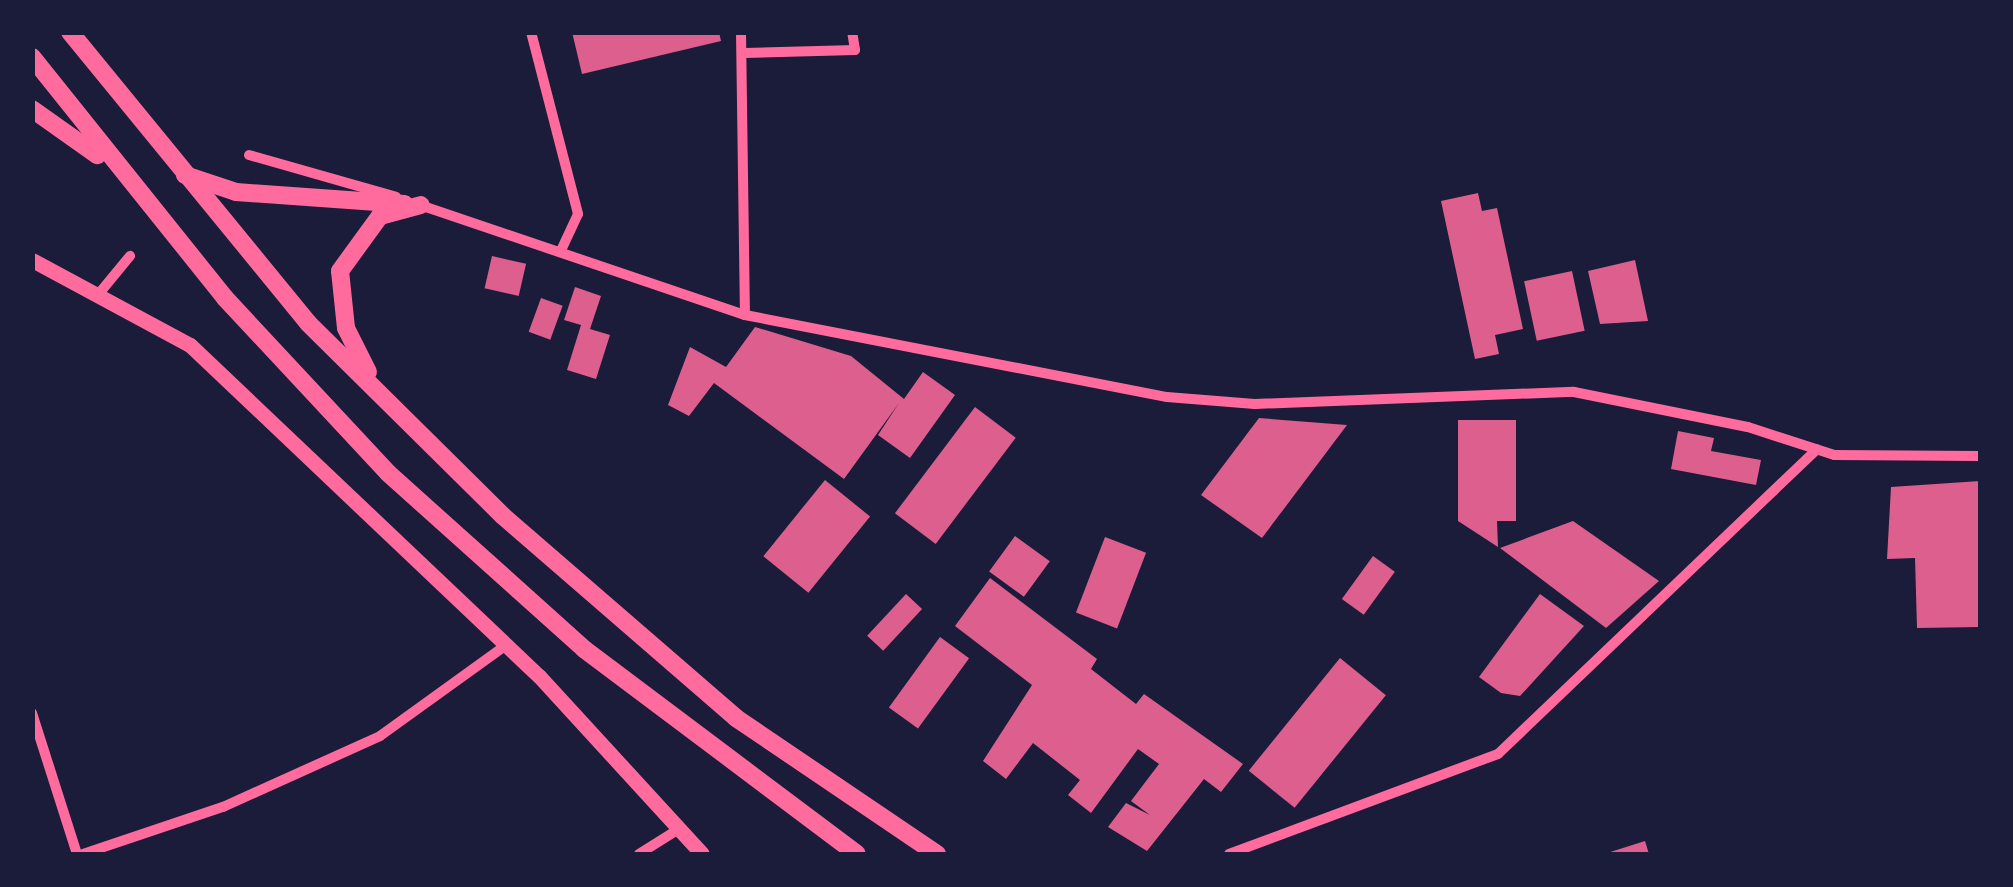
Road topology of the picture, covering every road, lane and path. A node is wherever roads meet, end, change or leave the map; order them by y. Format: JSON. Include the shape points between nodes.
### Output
{"nodes":[{"id":1,"x":70,"y":32,"type":"edge"},
{"id":2,"x":531,"y":32,"type":"edge"},
{"id":3,"x":741,"y":32,"type":"edge"},
{"id":4,"x":852,"y":32,"type":"edge"},
{"id":5,"x":746,"y":53,"type":"junction"},
{"id":6,"x":32,"y":57,"type":"edge"},
{"id":7,"x":32,"y":109,"type":"edge"},
{"id":8,"x":249,"y":155,"type":"dead end"},
{"id":9,"x":112,"y":165,"type":"junction"},
{"id":10,"x":180,"y":172,"type":"junction"},
{"id":11,"x":420,"y":205,"type":"junction"},
{"id":12,"x":561,"y":250,"type":"junction"},
{"id":13,"x":130,"y":256,"type":"dead end"},
{"id":14,"x":32,"y":260,"type":"edge"},
{"id":15,"x":98,"y":296,"type":"junction"},
{"id":16,"x":744,"y":315,"type":"junction"},
{"id":17,"x":397,"y":414,"type":"junction"},
{"id":18,"x":1817,"y":449,"type":"junction"},
{"id":19,"x":1980,"y":456,"type":"edge"},
{"id":20,"x":506,"y":644,"type":"junction"},
{"id":21,"x":32,"y":713,"type":"edge"},
{"id":22,"x":679,"y":829,"type":"junction"},
{"id":23,"x":80,"y":854,"type":"edge"},
{"id":24,"x":639,"y":854,"type":"edge"},
{"id":25,"x":702,"y":854,"type":"edge"},
{"id":26,"x":857,"y":854,"type":"edge"},
{"id":27,"x":937,"y":854,"type":"edge"},
{"id":28,"x":1229,"y":854,"type":"edge"}],
"edges":[{"from":1,"to":10,"type":"highway"},
{"from":2,"to":12,"type":"street","via":[[578,214]]},
{"from":3,"to":5,"type":"street"},
{"from":4,"to":5,"type":"street","via":[[855,50]]},
{"from":5,"to":16,"type":"street"},
{"from":6,"to":9,"type":"highway"},
{"from":7,"to":9,"type":"highway"},
{"from":8,"to":11,"type":"street"},
{"from":9,"to":26,"type":"highway","via":[[315,396],[482,560],[692,735]]},
{"from":10,"to":11,"type":"highway","via":[[236,192]]},
{"from":10,"to":17,"type":"highway"},
{"from":11,"to":12,"type":"street"},
{"from":11,"to":17,"type":"highway","via":[[380,216],[340,271],[357,356]]},
{"from":12,"to":16,"type":"street"},
{"from":13,"to":15,"type":"street"},
{"from":14,"to":15,"type":"main road"},
{"from":15,"to":20,"type":"main road","via":[[190,345]]},
{"from":16,"to":18,"type":"street","via":[[1167,397],[1255,404],[1574,392]]},
{"from":17,"to":27,"type":"highway","via":[[674,669]]},
{"from":18,"to":19,"type":"street","via":[[1928,462]]},
{"from":18,"to":28,"type":"street","via":[[1498,754],[1470,772]]},
{"from":20,"to":22,"type":"main road"},
{"from":20,"to":23,"type":"street","via":[[380,736],[223,807]]},
{"from":21,"to":23,"type":"street"},
{"from":22,"to":24,"type":"street"},
{"from":22,"to":25,"type":"main road"}]}
